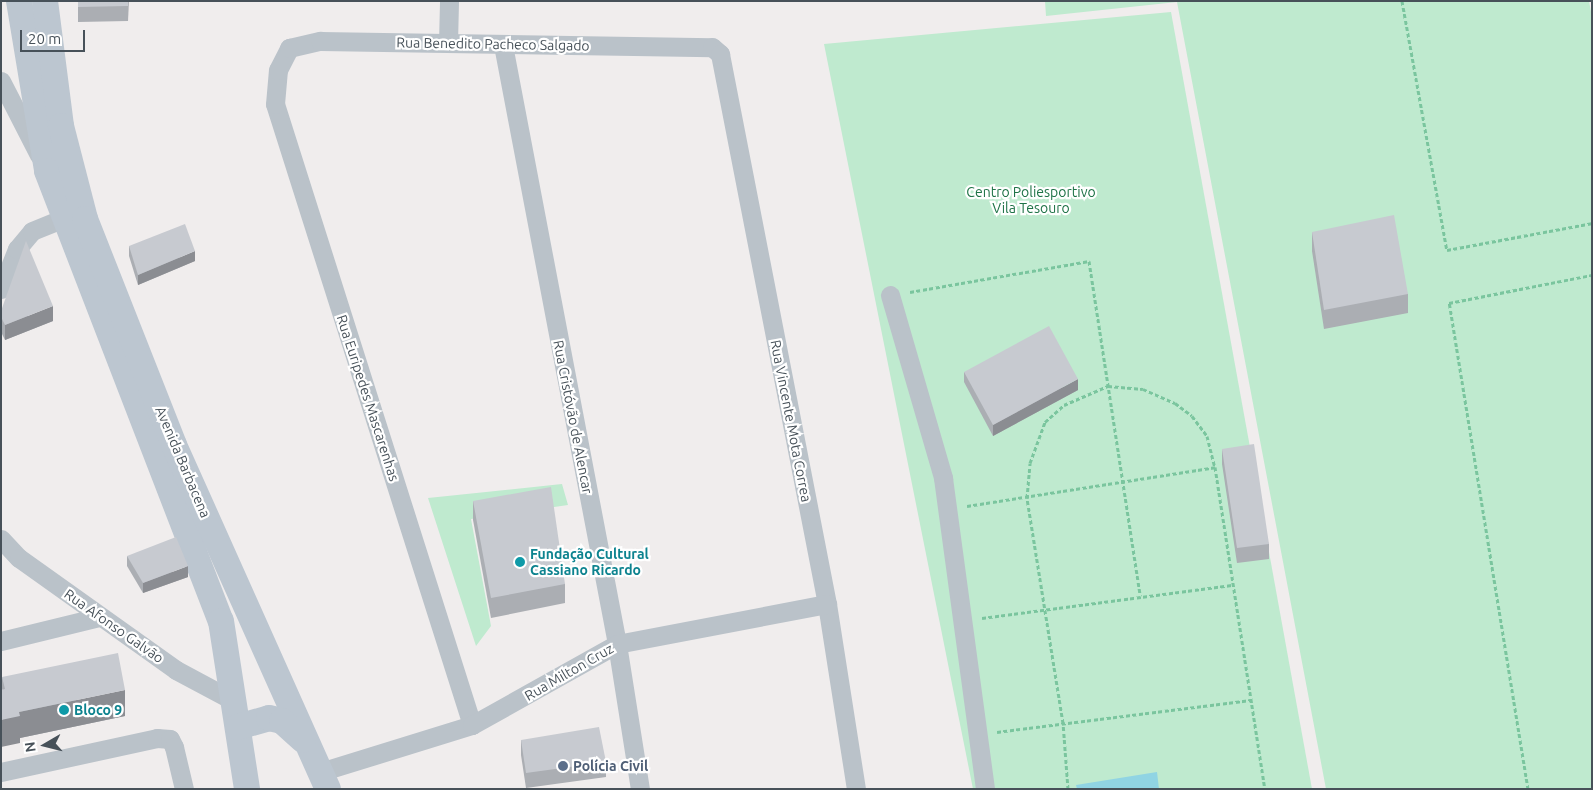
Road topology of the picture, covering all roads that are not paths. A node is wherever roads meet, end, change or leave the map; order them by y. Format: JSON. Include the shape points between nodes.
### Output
{"nodes":[{"id":1,"x":19,"y":1,"type":"edge"},
{"id":2,"x":45,"y":1,"type":"edge"},
{"id":3,"x":449,"y":1,"type":"edge"},
{"id":4,"x":448,"y":43,"type":"junction"},
{"id":5,"x":502,"y":45,"type":"junction"},
{"id":6,"x":720,"y":54,"type":"joint"},
{"id":7,"x":278,"y":70,"type":"joint"},
{"id":8,"x":1,"y":81,"type":"edge"},
{"id":9,"x":47,"y":171,"type":"junction"},
{"id":10,"x":64,"y":218,"type":"junction"},
{"id":11,"x":1,"y":289,"type":"edge"},
{"id":12,"x":890,"y":295,"type":"road end"},
{"id":13,"x":1,"y":539,"type":"edge"},
{"id":14,"x":827,"y":604,"type":"junction"},
{"id":15,"x":99,"y":616,"type":"junction"},
{"id":16,"x":1,"y":640,"type":"edge"},
{"id":17,"x":616,"y":644,"type":"junction"},
{"id":18,"x":234,"y":702,"type":"junction"},
{"id":19,"x":269,"y":718,"type":"junction"},
{"id":20,"x":472,"y":725,"type":"junction"},
{"id":21,"x":238,"y":727,"type":"junction"},
{"id":22,"x":309,"y":746,"type":"junction"},
{"id":23,"x":1,"y":772,"type":"edge"},
{"id":24,"x":324,"y":780,"type":"edge"},
{"id":25,"x":184,"y":789,"type":"edge"},
{"id":26,"x":247,"y":789,"type":"edge"},
{"id":27,"x":640,"y":789,"type":"edge"},
{"id":28,"x":856,"y":789,"type":"edge"},
{"id":29,"x":985,"y":789,"type":"edge"}],
"edges":[{"from":1,"to":9,"type":"main road","name":"Avenida Barbacena"},
{"from":2,"to":22,"type":"main road","name":"Avenida Barbacena","via":[[61,126],[85,220],[171,436]]},
{"from":3,"to":4,"type":"street"},
{"from":4,"to":5,"type":"street","name":"Rua Benedito Pacheco Salgado"},
{"from":4,"to":7,"type":"street","name":"Rua Benedito Pacheco Salgado","via":[[320,41],[289,48]]},
{"from":5,"to":6,"type":"street","name":"Rua Benedito Pacheco Salgado","via":[[712,46]]},
{"from":5,"to":17,"type":"street","name":"Rua Cristóvão de Alencar"},
{"from":6,"to":14,"type":"street","name":"Rua Vincente Mota Correa"},
{"from":7,"to":20,"type":"street","name":"Rua Euripedes Mascarenhas","via":[[275,104]]},
{"from":8,"to":9,"type":"street"},
{"from":9,"to":10,"type":"main road","name":"Avenida Barbacena"},
{"from":10,"to":11,"type":"street","via":[[32,231],[17,249]]},
{"from":10,"to":18,"type":"main road","name":"Avenida Barbacena","via":[[222,621]]},
{"from":12,"to":29,"type":"street","via":[[943,478]]},
{"from":13,"to":15,"type":"street","name":"Rua Afonso Galvão","via":[[19,558]]},
{"from":14,"to":17,"type":"street","name":"Rua Milton Cruz"},
{"from":14,"to":28,"type":"street","name":"Rua Vincente Mota Correa"},
{"from":15,"to":16,"type":"street"},
{"from":15,"to":18,"type":"street","name":"Rua Afonso Galvão","via":[[176,670]]},
{"from":17,"to":20,"type":"street","name":"Rua Milton Cruz"},
{"from":17,"to":27,"type":"street","name":"Rua Cristóvão de Alencar"},
{"from":18,"to":19,"type":"main road"},
{"from":18,"to":21,"type":"main road","name":"Avenida Barbacena"},
{"from":19,"to":21,"type":"main road"},
{"from":19,"to":22,"type":"main road","via":[[294,729]]},
{"from":20,"to":24,"type":"street","name":"Rua Milton Cruz"},
{"from":21,"to":26,"type":"main road","name":"Avenida Barbacena"},
{"from":22,"to":24,"type":"main road","name":"Avenida Barbacena"},
{"from":23,"to":25,"type":"street","via":[[157,738],[170,740]]}]}
